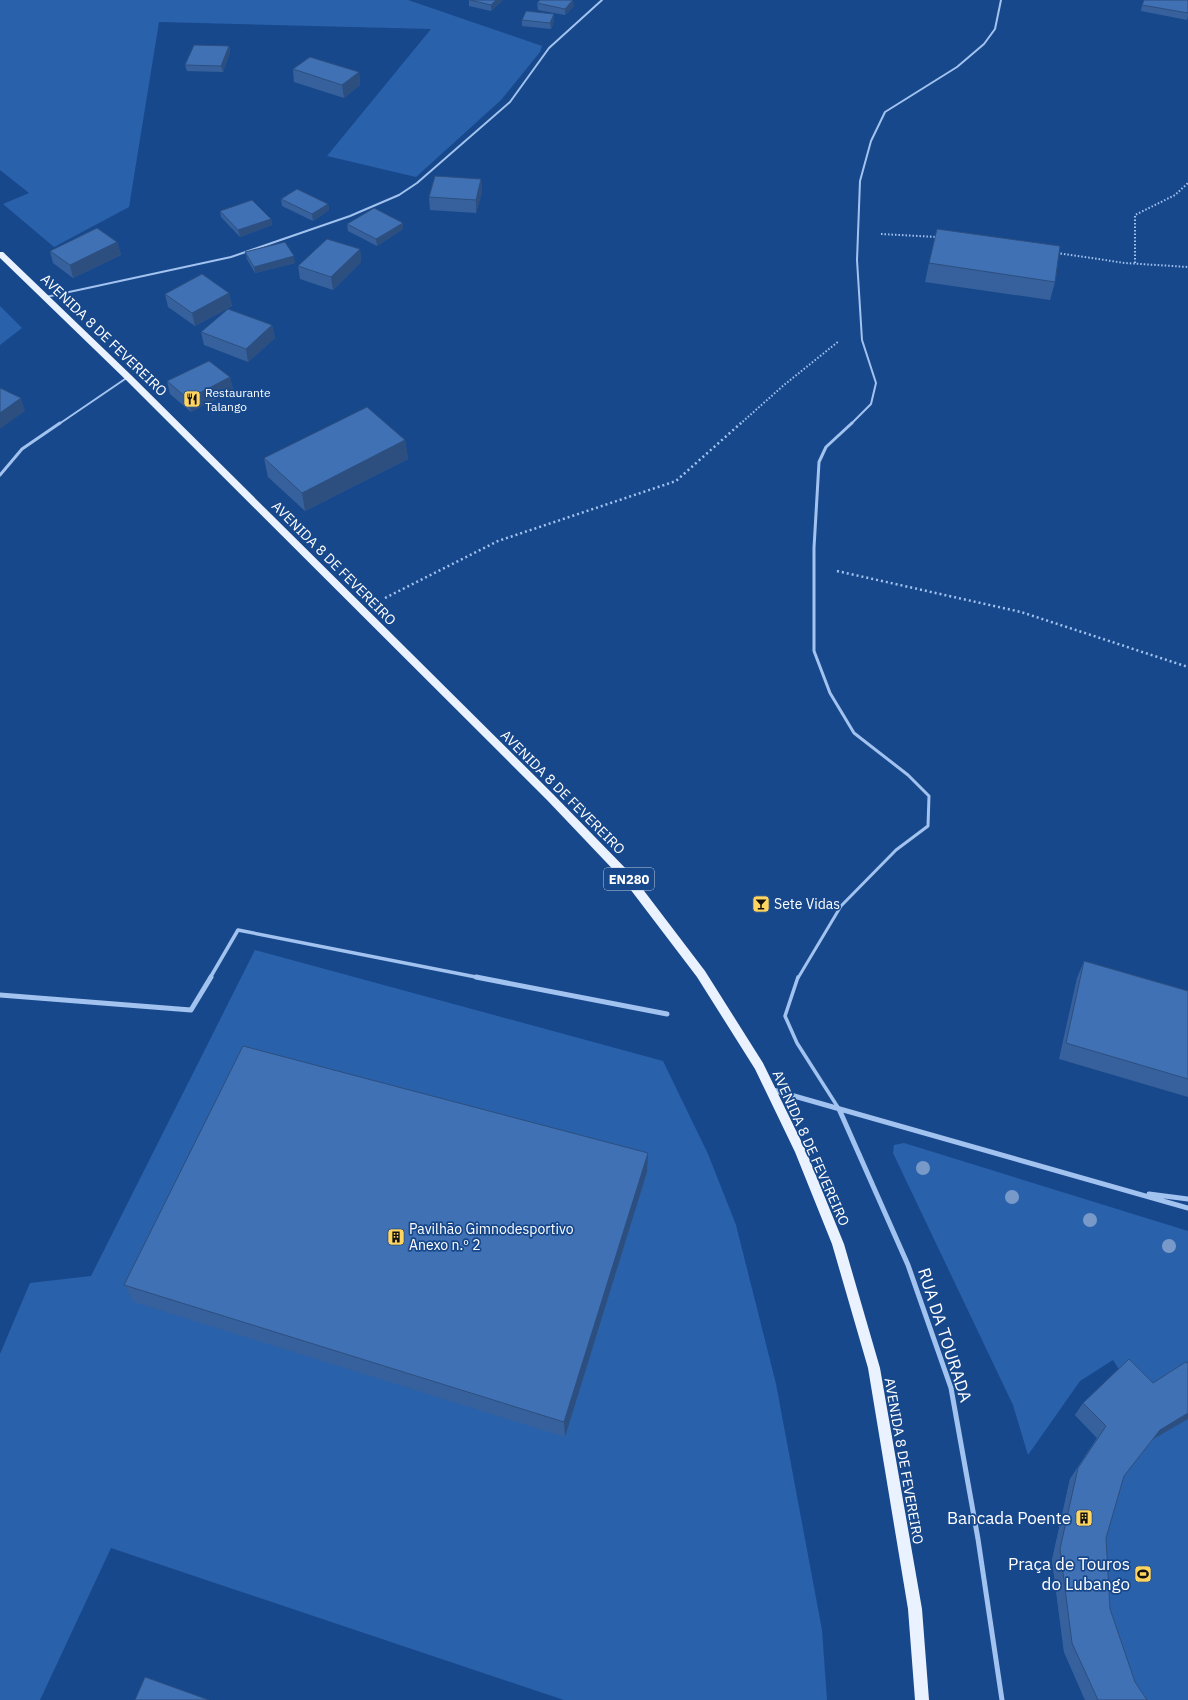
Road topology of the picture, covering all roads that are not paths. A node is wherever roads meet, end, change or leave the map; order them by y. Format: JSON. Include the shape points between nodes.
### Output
{"nodes":[{"id":1,"x":602,"y":0,"type":"edge"},
{"id":2,"x":1001,"y":0,"type":"edge"},
{"id":3,"x":0,"y":254,"type":"edge"},
{"id":4,"x":46,"y":297,"type":"junction"},
{"id":5,"x":128,"y":377,"type":"junction"},
{"id":6,"x":0,"y":475,"type":"edge"},
{"id":7,"x":0,"y":995,"type":"edge"},
{"id":8,"x":667,"y":1014,"type":"dead end"},
{"id":9,"x":770,"y":1089,"type":"junction"},
{"id":10,"x":839,"y":1109,"type":"junction"},
{"id":11,"x":1138,"y":1193,"type":"junction"},
{"id":12,"x":1188,"y":1199,"type":"edge"},
{"id":13,"x":1188,"y":1208,"type":"edge"},
{"id":14,"x":922,"y":1700,"type":"edge"},
{"id":15,"x":1002,"y":1700,"type":"edge"}],
"edges":[{"from":1,"to":4,"type":"lane","via":[[549,48],[510,102],[417,183],[399,195],[350,216],[232,257]]},
{"from":2,"to":10,"type":"lane","via":[[995,29],[984,44],[956,67],[885,112],[871,141],[860,181],[857,260],[862,340],[876,383],[871,404],[842,435],[826,447],[819,462],[814,566],[814,651],[830,693],[854,733],[908,775],[929,796],[928,826],[896,850],[841,906],[799,974],[785,1016],[797,1043]]},
{"from":3,"to":4,"type":"main road","name":"AVENIDA 8 DE FEVEREIRO","number":"EN280"},
{"from":4,"to":5,"type":"main road","name":"AVENIDA 8 DE FEVEREIRO","number":"EN280"},
{"from":5,"to":6,"type":"lane","via":[[22,449]]},
{"from":5,"to":9,"type":"main road","name":"AVENIDA 8 DE FEVEREIRO","number":"EN280","via":[[628,878],[701,974],[759,1066]]},
{"from":7,"to":8,"type":"street","via":[[191,1010],[238,930]]},
{"from":9,"to":10,"type":"street"},
{"from":9,"to":14,"type":"main road","name":"AVENIDA 8 DE FEVEREIRO","number":"EN280","via":[[800,1151],[838,1244],[874,1368],[916,1609]]},
{"from":10,"to":11,"type":"street"},
{"from":10,"to":15,"type":"street","name":"RUA DA TOURADA","via":[[908,1265],[951,1388],[978,1539]]},
{"from":11,"to":12,"type":"street"},
{"from":11,"to":13,"type":"street"}]}
